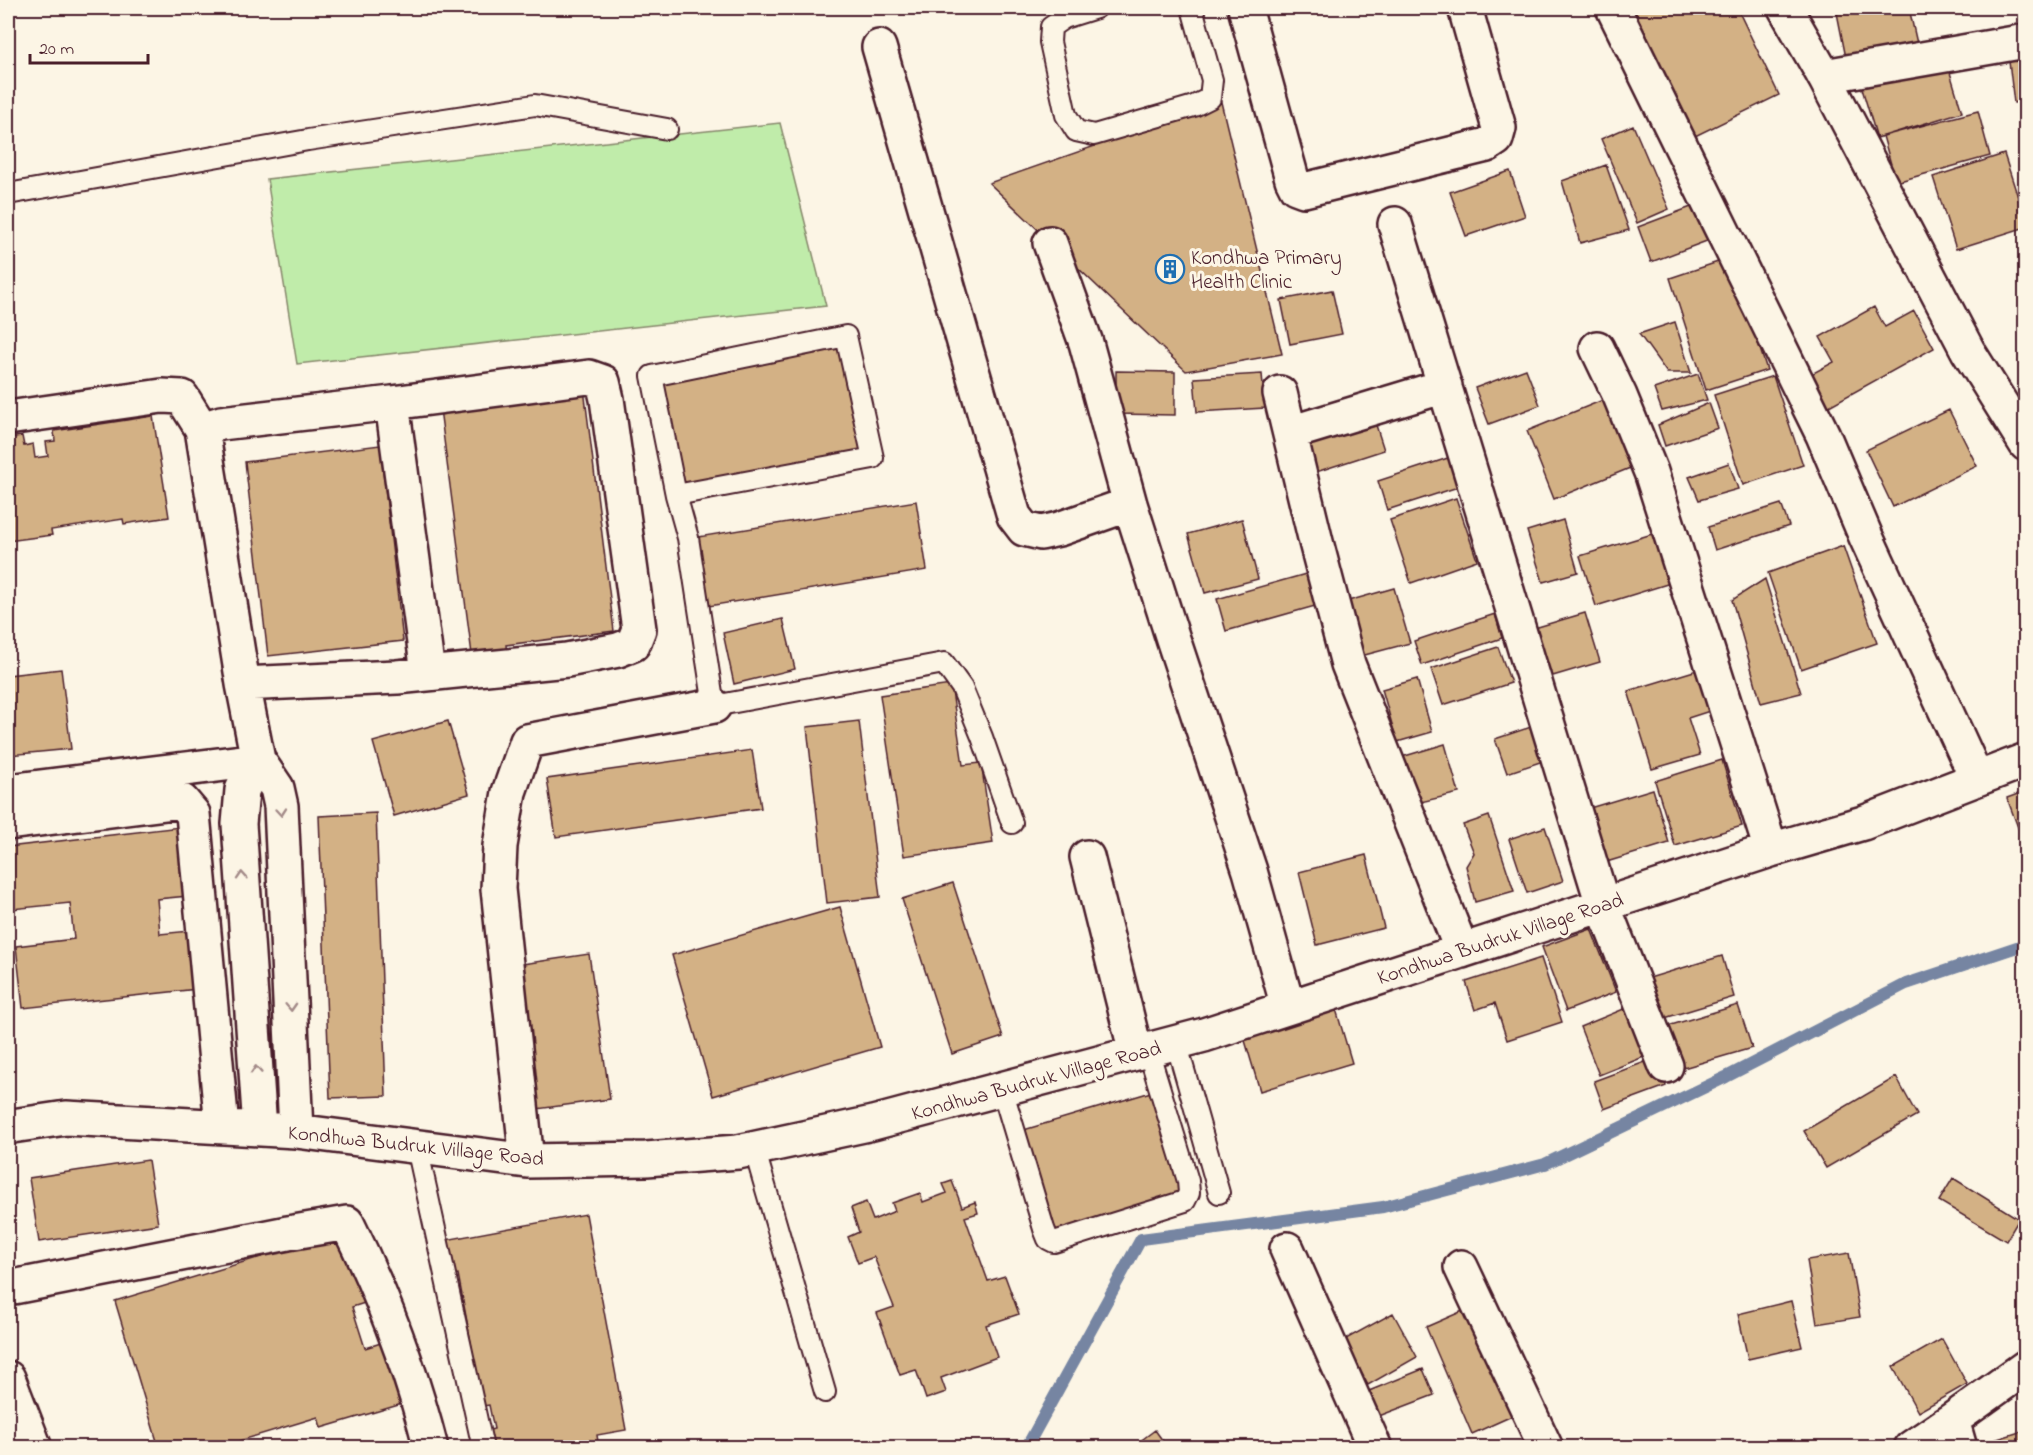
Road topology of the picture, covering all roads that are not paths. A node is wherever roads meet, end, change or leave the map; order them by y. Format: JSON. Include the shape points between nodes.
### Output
{"nodes":[{"id":1,"x":1096,"y":8,"type":"edge"},
{"id":2,"x":1192,"y":8,"type":"edge"},
{"id":3,"x":1245,"y":8,"type":"edge"},
{"id":4,"x":1465,"y":8,"type":"edge"},
{"id":5,"x":1613,"y":8,"type":"edge"},
{"id":6,"x":1785,"y":8,"type":"edge"},
{"id":7,"x":2025,"y":41,"type":"edge"},
{"id":8,"x":879,"y":47,"type":"dead end"},
{"id":9,"x":1824,"y":76,"type":"junction"},
{"id":10,"x":667,"y":129,"type":"dead end"},
{"id":11,"x":8,"y":194,"type":"edge"},
{"id":12,"x":1395,"y":225,"type":"dead end"},
{"id":13,"x":1050,"y":243,"type":"dead end"},
{"id":14,"x":1597,"y":348,"type":"dead end"},
{"id":15,"x":1445,"y":386,"type":"junction"},
{"id":16,"x":1281,"y":393,"type":"dead end"},
{"id":17,"x":392,"y":403,"type":"junction"},
{"id":18,"x":8,"y":418,"type":"edge"},
{"id":19,"x":202,"y":429,"type":"junction"},
{"id":20,"x":1290,"y":433,"type":"junction"},
{"id":21,"x":2025,"y":444,"type":"edge"},
{"id":22,"x":676,"y":495,"type":"junction"},
{"id":23,"x":1131,"y":504,"type":"junction"},
{"id":24,"x":428,"y":673,"type":"junction"},
{"id":25,"x":243,"y":684,"type":"junction"},
{"id":26,"x":714,"y":706,"type":"junction"},
{"id":27,"x":258,"y":760,"type":"junction"},
{"id":28,"x":2025,"y":760,"type":"edge"},
{"id":29,"x":1977,"y":779,"type":"junction"},
{"id":30,"x":8,"y":791,"type":"edge"},
{"id":31,"x":8,"y":823,"type":"edge"},
{"id":32,"x":1012,"y":824,"type":"dead end"},
{"id":33,"x":1771,"y":849,"type":"junction"},
{"id":34,"x":1087,"y":857,"type":"dead end"},
{"id":35,"x":1603,"y":905,"type":"junction"},
{"id":36,"x":1462,"y":951,"type":"junction"},
{"id":37,"x":1288,"y":1007,"type":"junction"},
{"id":38,"x":1153,"y":1048,"type":"junction"},
{"id":39,"x":1666,"y":1066,"type":"dead end"},
{"id":40,"x":1002,"y":1089,"type":"junction"},
{"id":41,"x":222,"y":1126,"type":"junction"},
{"id":42,"x":8,"y":1128,"type":"edge"},
{"id":43,"x":260,"y":1129,"type":"junction"},
{"id":44,"x":296,"y":1131,"type":"junction"},
{"id":45,"x":417,"y":1147,"type":"junction"},
{"id":46,"x":754,"y":1148,"type":"junction"},
{"id":47,"x":526,"y":1161,"type":"junction"},
{"id":48,"x":1220,"y":1192,"type":"dead end"},
{"id":49,"x":1287,"y":1249,"type":"dead end"},
{"id":50,"x":1461,"y":1267,"type":"dead end"},
{"id":51,"x":8,"y":1288,"type":"edge"},
{"id":52,"x":2025,"y":1367,"type":"edge"},
{"id":53,"x":8,"y":1378,"type":"edge"},
{"id":54,"x":825,"y":1392,"type":"dead end"},
{"id":55,"x":1956,"y":1434,"type":"edge"},
{"id":56,"x":35,"y":1448,"type":"edge"},
{"id":57,"x":430,"y":1448,"type":"edge"},
{"id":58,"x":483,"y":1448,"type":"edge"},
{"id":59,"x":1375,"y":1448,"type":"edge"},
{"id":60,"x":1546,"y":1448,"type":"edge"},
{"id":61,"x":1911,"y":1448,"type":"edge"}],
"edges":[{"from":1,"to":2,"type":"lane","via":[[1064,18],[1051,27],[1050,42],[1066,116],[1076,131],[1094,135],[1210,98],[1212,80]]},
{"from":3,"to":4,"type":"street","via":[[1292,179],[1296,187],[1304,190],[1486,146],[1496,139],[1499,128]]},
{"from":5,"to":29,"type":"street","via":[[1823,435]]},
{"from":6,"to":9,"type":"street"},
{"from":7,"to":9,"type":"street"},
{"from":8,"to":23,"type":"street","via":[[1014,516],[1024,529],[1041,533]]},
{"from":9,"to":21,"type":"street","via":[[1968,351]]},
{"from":10,"to":11,"type":"lane","via":[[535,105],[308,140]]},
{"from":12,"to":15,"type":"street"},
{"from":13,"to":23,"type":"street","via":[[1086,343]]},
{"from":14,"to":33,"type":"street","via":[[1651,472]]},
{"from":15,"to":20,"type":"street"},
{"from":15,"to":35,"type":"street"},
{"from":16,"to":20,"type":"street"},
{"from":17,"to":19,"type":"street","via":[[221,423]]},
{"from":17,"to":24,"type":"street"},
{"from":17,"to":24,"type":"street","via":[[589,377],[603,382],[639,630],[633,644],[618,650],[567,660]]},
{"from":18,"to":19,"type":"street","via":[[162,396],[182,397]]},
{"from":19,"to":25,"type":"street"},
{"from":20,"to":36,"type":"street","via":[[1348,664]]},
{"from":22,"to":22,"type":"lane","via":[[652,376],[846,336],[873,458]]},
{"from":22,"to":26,"type":"lane","via":[[688,538]]},
{"from":23,"to":37,"type":"street","via":[[1250,871]]},
{"from":24,"to":25,"type":"street"},
{"from":25,"to":27,"type":"street"},
{"from":26,"to":32,"type":"lane","via":[[944,663],[962,688]]},
{"from":26,"to":47,"type":"street","via":[[526,741],[508,792],[498,889]]},
{"from":27,"to":30,"type":"street"},
{"from":43,"to":27,"type":"street","one_way":true,"via":[[239,824],[242,790]]},
{"from":27,"to":44,"type":"street","one_way":true,"via":[[277,788],[281,806]]},
{"from":28,"to":29,"type":"street","name":"Kondhwa Budruk Village Road"},
{"from":29,"to":33,"type":"street","name":"Kondhwa Budruk Village Road","via":[[1863,823]]},
{"from":31,"to":41,"type":"street","via":[[182,801],[193,814]]},
{"from":33,"to":35,"type":"street","name":"Kondhwa Budruk Village Road"},
{"from":34,"to":38,"type":"street"},
{"from":35,"to":36,"type":"street","name":"Kondhwa Budruk Village Road"},
{"from":35,"to":39,"type":"street"},
{"from":36,"to":37,"type":"street","name":"Kondhwa Budruk Village Road"},
{"from":37,"to":38,"type":"street","name":"Kondhwa Budruk Village Road"},
{"from":38,"to":40,"type":"street","name":"Kondhwa Budruk Village Road"},
{"from":38,"to":40,"type":"lane","via":[[1188,1181],[1185,1201],[1054,1242],[1044,1229]]},
{"from":38,"to":48,"type":"lane"},
{"from":40,"to":46,"type":"street","name":"Kondhwa Budruk Village Road","via":[[873,1123]]},
{"from":41,"to":42,"type":"street","name":"Kondhwa Budruk Village Road","via":[[66,1118]]},
{"from":41,"to":43,"type":"street","name":"Kondhwa Budruk Village Road"},
{"from":43,"to":44,"type":"street","name":"Kondhwa Budruk Village Road"},
{"from":44,"to":45,"type":"street","name":"Kondhwa Budruk Village Road"},
{"from":45,"to":47,"type":"street","name":"Kondhwa Budruk Village Road"},
{"from":45,"to":58,"type":"lane"},
{"from":46,"to":47,"type":"street","name":"Kondhwa Budruk Village Road","via":[[646,1159]]},
{"from":46,"to":54,"type":"lane"},
{"from":49,"to":59,"type":"street"},
{"from":50,"to":60,"type":"street"},
{"from":51,"to":57,"type":"street","via":[[347,1223],[417,1392]]},
{"from":52,"to":55,"type":"street"},
{"from":53,"to":56,"type":"street"},
{"from":55,"to":61,"type":"street"}]}
